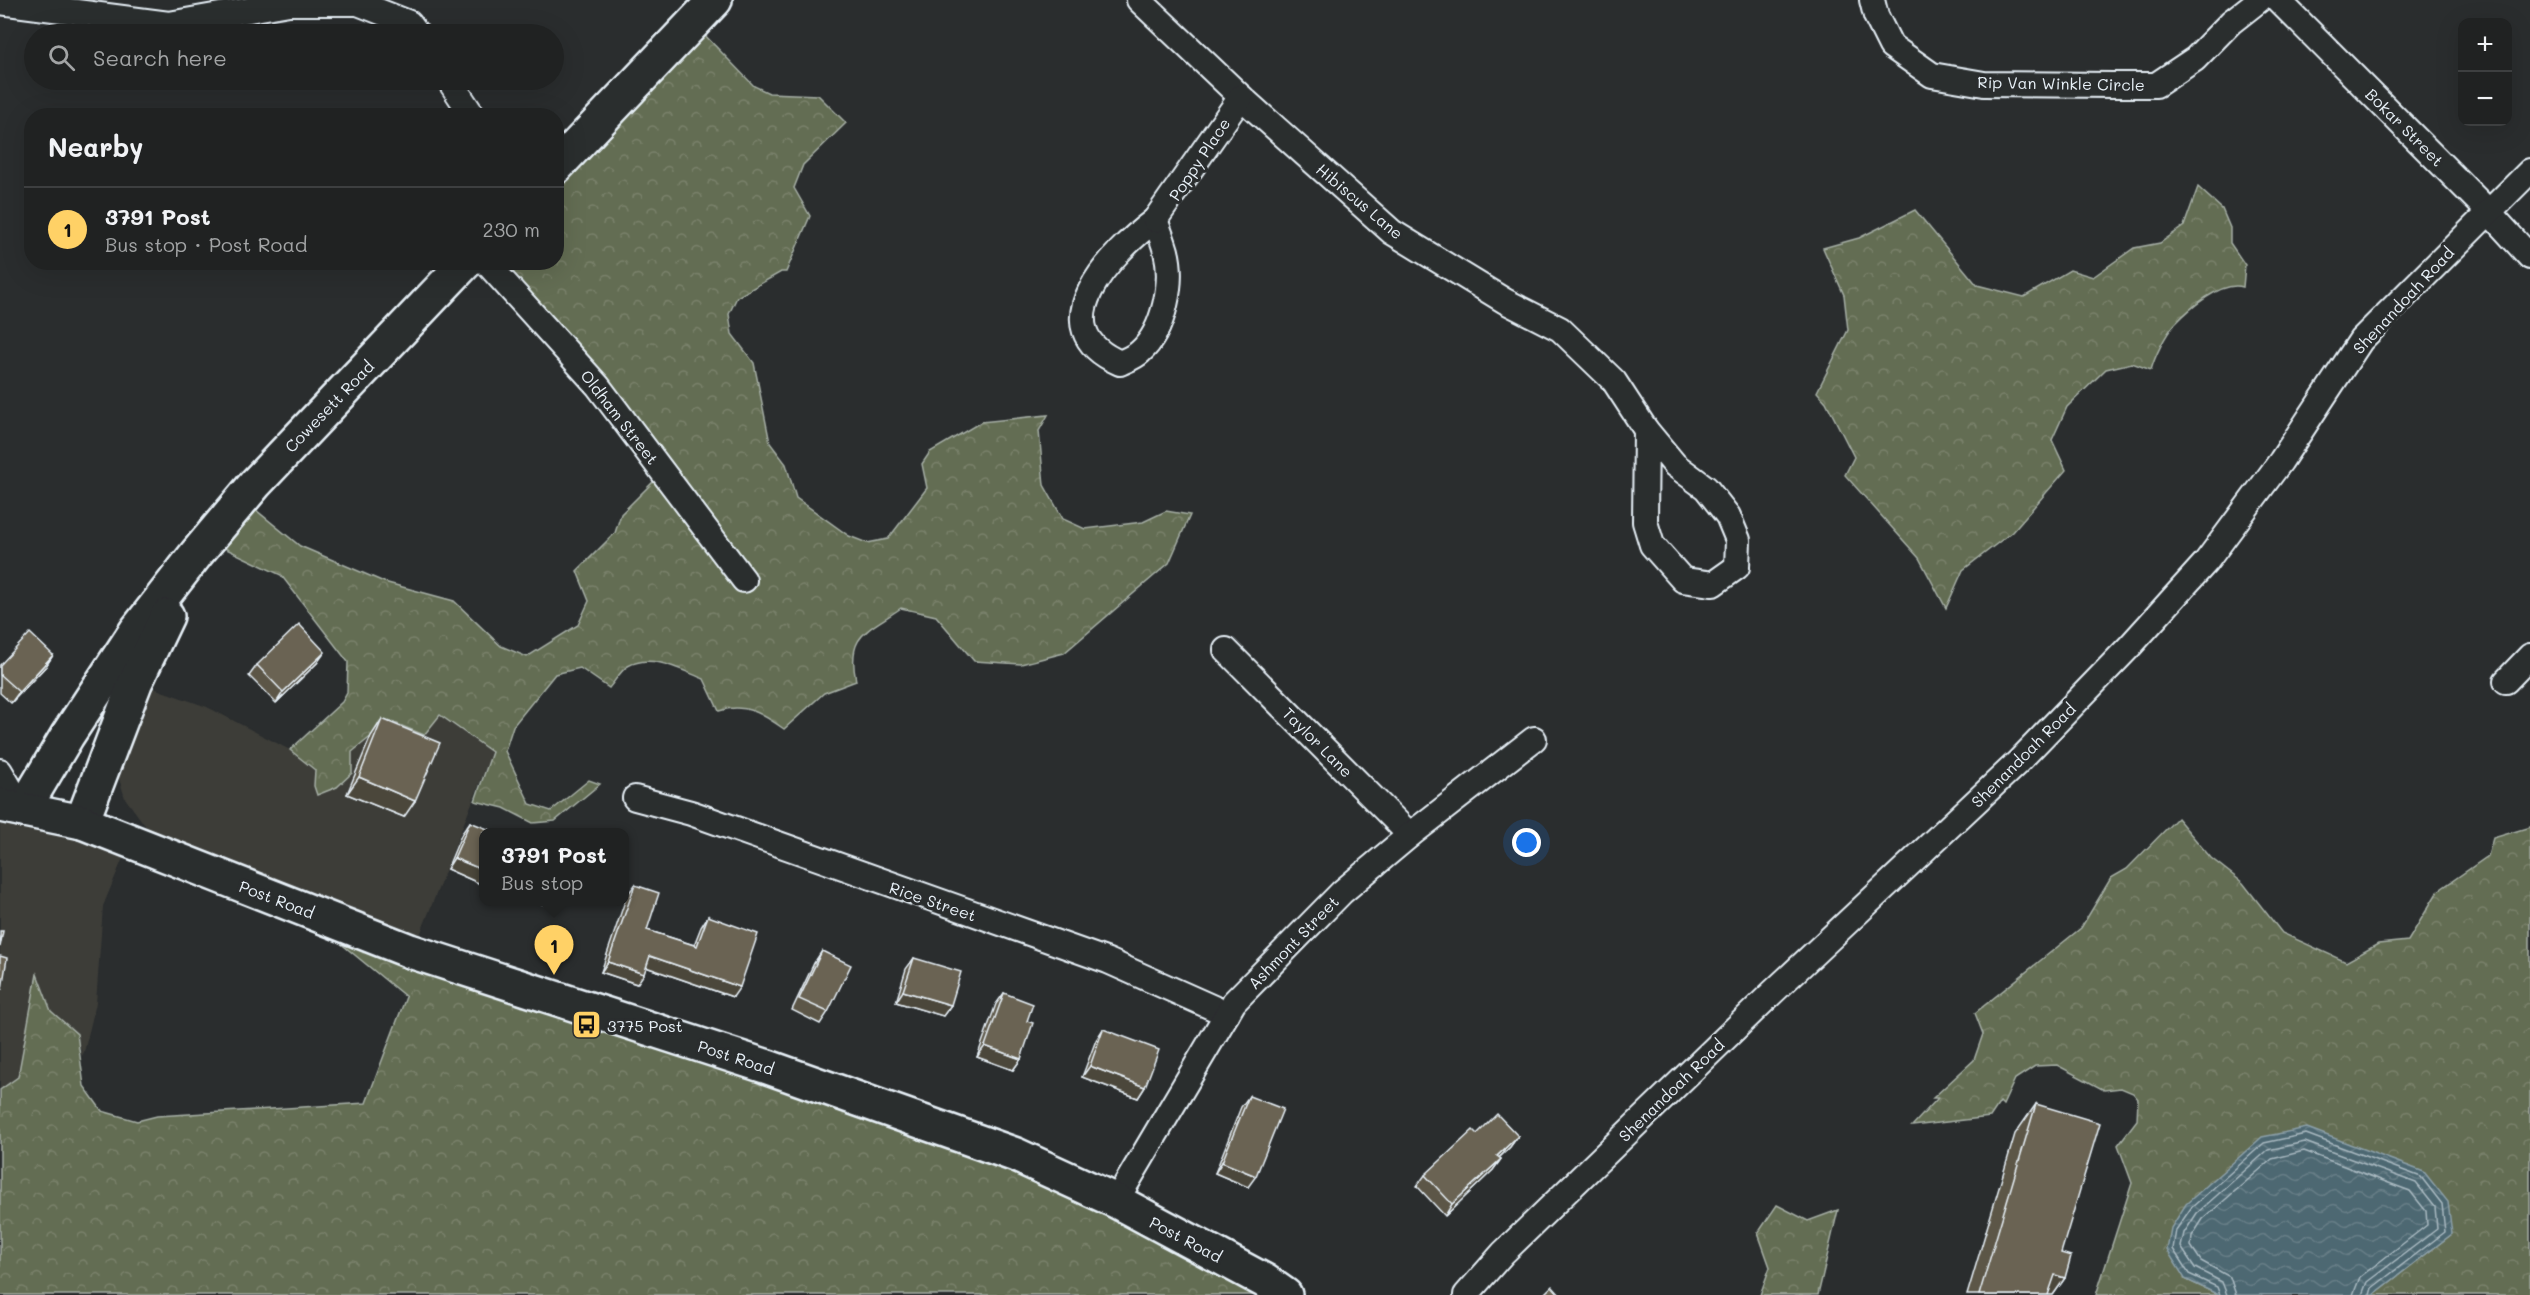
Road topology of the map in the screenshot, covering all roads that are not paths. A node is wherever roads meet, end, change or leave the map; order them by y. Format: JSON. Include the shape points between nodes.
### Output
{"nodes":[{"id":1,"x":715,"y":0,"type":"edge"},
{"id":2,"x":1138,"y":0,"type":"edge"},
{"id":3,"x":1872,"y":0,"type":"edge"},
{"id":4,"x":2259,"y":0,"type":"edge"},
{"id":5,"x":2278,"y":0,"type":"edge"},
{"id":6,"x":0,"y":2,"type":"edge"},
{"id":7,"x":169,"y":24,"type":"edge"},
{"id":8,"x":169,"y":24,"type":"edge"},
{"id":9,"x":410,"y":24,"type":"edge"},
{"id":10,"x":455,"y":90,"type":"edge"},
{"id":11,"x":1241,"y":97,"type":"junction"},
{"id":12,"x":467,"y":108,"type":"edge"},
{"id":13,"x":564,"y":159,"type":"edge"},
{"id":14,"x":2530,"y":171,"type":"edge"},
{"id":15,"x":2488,"y":211,"type":"junction"},
{"id":16,"x":1155,"y":220,"type":"junction"},
{"id":17,"x":2530,"y":256,"type":"edge"},
{"id":18,"x":458,"y":270,"type":"edge"},
{"id":19,"x":493,"y":270,"type":"edge"},
{"id":20,"x":1646,"y":430,"type":"junction"},
{"id":21,"x":197,"y":553,"type":"junction"},
{"id":22,"x":744,"y":580,"type":"dead end"},
{"id":23,"x":1226,"y":650,"type":"dead end"},
{"id":24,"x":2530,"y":656,"type":"edge"},
{"id":25,"x":2506,"y":681,"type":"dead end"},
{"id":26,"x":1534,"y":740,"type":"dead end"},
{"id":27,"x":0,"y":771,"type":"edge"},
{"id":28,"x":635,"y":798,"type":"dead end"},
{"id":29,"x":11,"y":807,"type":"edge"},
{"id":30,"x":82,"y":822,"type":"junction"},
{"id":31,"x":1410,"y":835,"type":"junction"},
{"id":32,"x":1227,"y":1014,"type":"junction"},
{"id":33,"x":1116,"y":1201,"type":"junction"},
{"id":34,"x":1285,"y":1295,"type":"edge"},
{"id":35,"x":1466,"y":1295,"type":"edge"}],
"edges":[{"from":1,"to":13,"type":"main road"},
{"from":2,"to":11,"type":"street","name":"Hibiscus Lane"},
{"from":3,"to":4,"type":"street","name":"Rip Van Winkle Circle","via":[[1891,46],[1932,75],[1984,84],[2156,85],[2195,59]]},
{"from":5,"to":15,"type":"street","name":"Bokar Street"},
{"from":6,"to":8,"type":"street"},
{"from":7,"to":9,"type":"street","via":[[289,3],[358,3]]},
{"from":10,"to":12,"type":"street"},
{"from":11,"to":16,"type":"street","name":"Poppy Place"},
{"from":11,"to":20,"type":"street","name":"Hibiscus Lane","via":[[1392,232],[1560,329],[1614,381]]},
{"from":14,"to":15,"type":"street","name":"Shenandoah Road"},
{"from":15,"to":17,"type":"street","name":"Bokar Street"},
{"from":15,"to":35,"type":"street","name":"Shenandoah Road","via":[[2361,340],[2281,461],[2206,562],[2130,646],[2017,763],[1756,1008],[1503,1253]]},
{"from":16,"to":16,"type":"street","name":"Poppy Place","via":[[1114,256],[1093,285],[1080,315],[1085,337],[1102,356],[1120,363],[1140,353],[1156,331],[1163,310],[1167,253]]},
{"from":18,"to":21,"type":"main road","name":"Cowesett Road","via":[[255,484]]},
{"from":19,"to":22,"type":"street","name":"Oldham Street","via":[[598,386]]},
{"from":20,"to":20,"type":"street","name":"Hibiscus Lane","via":[[1675,465],[1706,488],[1732,524],[1738,540],[1737,567],[1713,584],[1683,580],[1652,545],[1645,522]]},
{"from":21,"to":29,"type":"main road","name":"Cowesett Road","via":[[136,632],[67,736]]},
{"from":21,"to":30,"type":"main road","name":"Cowesett Road","via":[[135,683]]},
{"from":23,"to":31,"type":"street","name":"Taylor Lane"},
{"from":24,"to":25,"type":"street"},
{"from":26,"to":31,"type":"street","name":"Ashmont Street"},
{"from":27,"to":29,"type":"street"},
{"from":28,"to":32,"type":"street","name":"Rice Street","via":[[691,813],[1108,960]]},
{"from":29,"to":30,"type":"main road","name":"Post Road"},
{"from":30,"to":33,"type":"main road","name":"Post Road","via":[[410,951],[765,1066],[1016,1155]]},
{"from":31,"to":32,"type":"street","name":"Ashmont Street","via":[[1342,892],[1234,1002]]},
{"from":32,"to":33,"type":"street","name":"Ashmont Street"},
{"from":33,"to":34,"type":"main road","name":"Post Road"}]}
